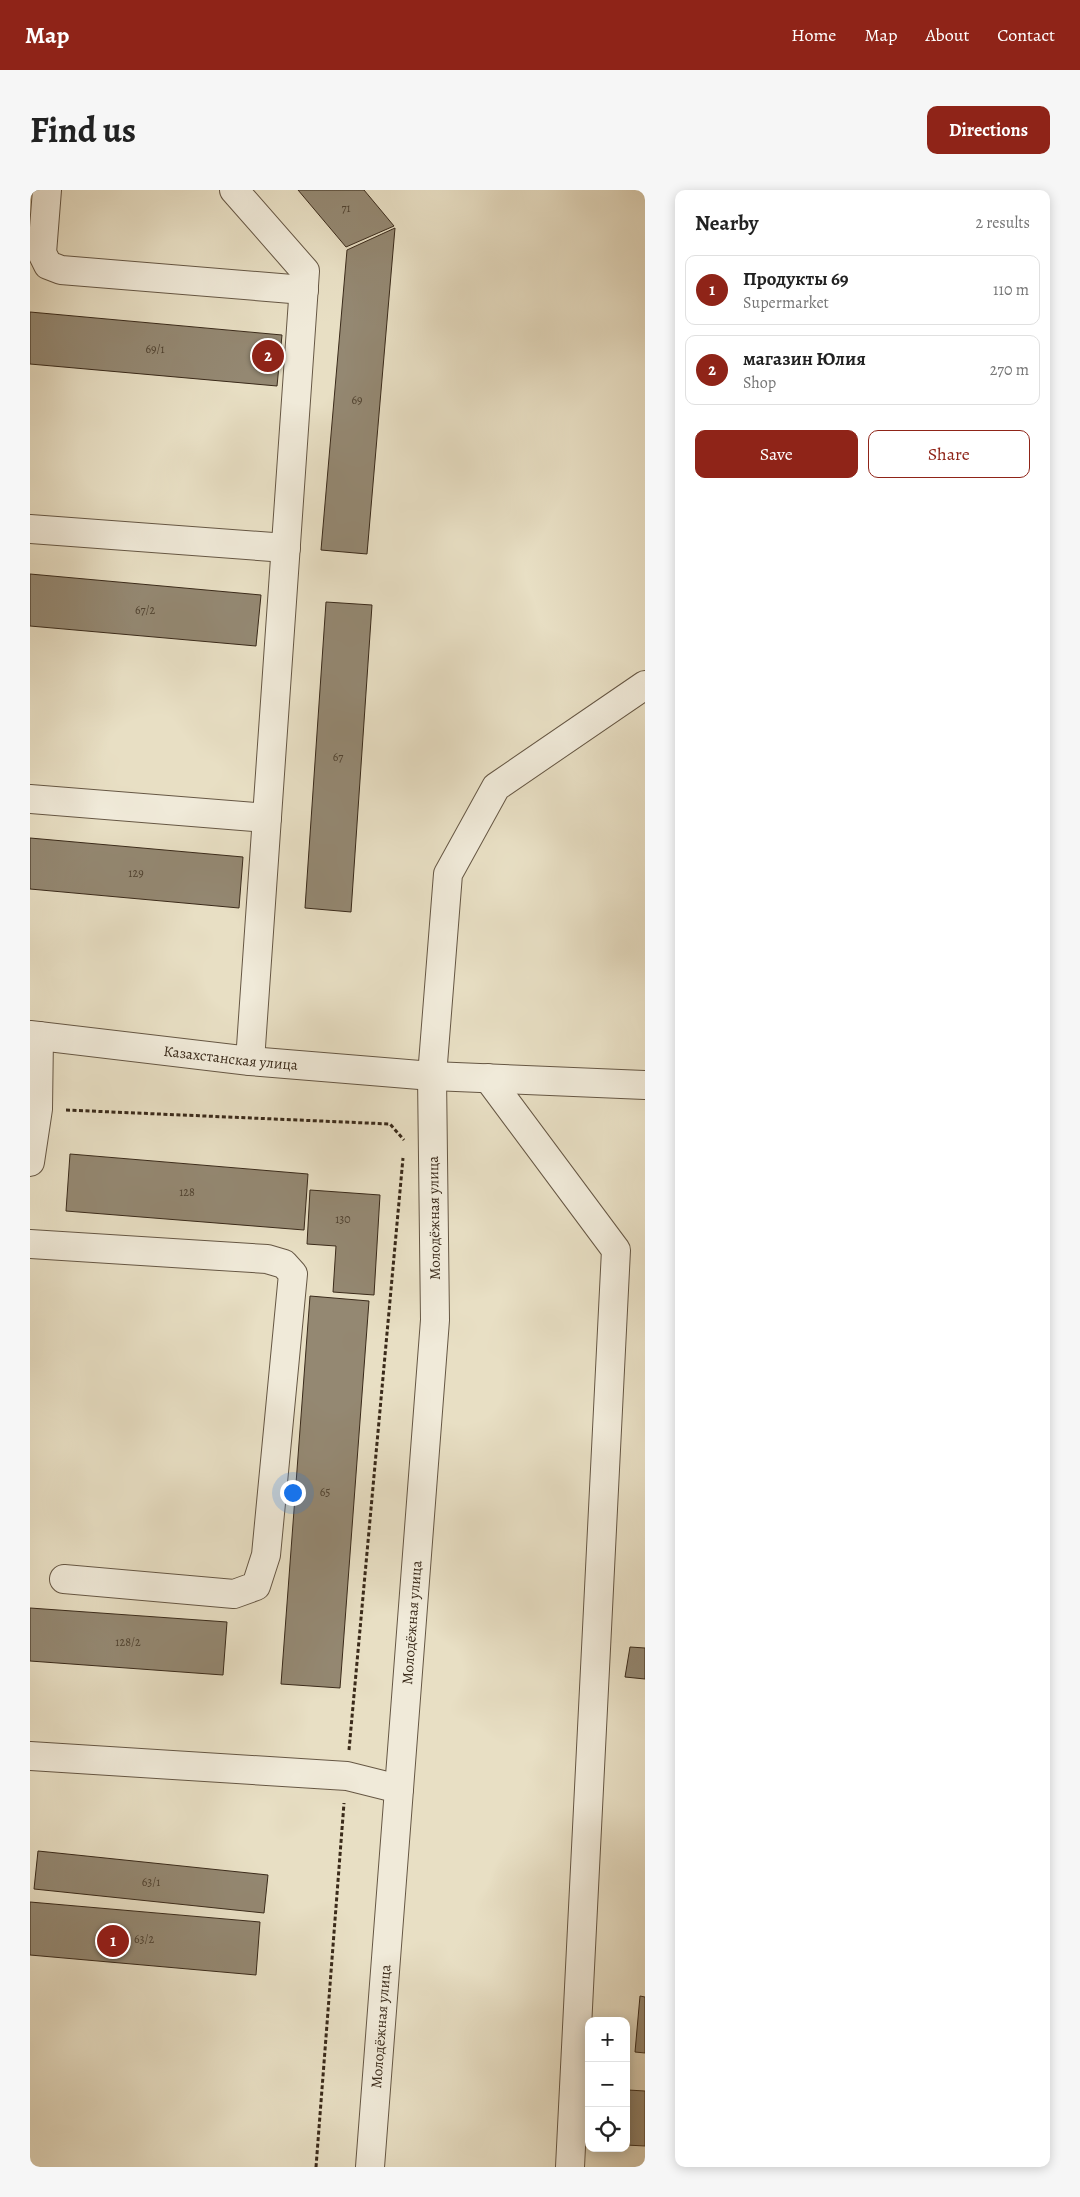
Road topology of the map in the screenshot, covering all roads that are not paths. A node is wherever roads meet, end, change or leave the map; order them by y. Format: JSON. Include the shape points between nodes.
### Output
{"nodes":[{"id":1,"x":47,"y":190,"type":"edge"},
{"id":2,"x":234,"y":190,"type":"edge"},
{"id":3,"x":304,"y":290,"type":"junction"},
{"id":4,"x":30,"y":529,"type":"edge"},
{"id":5,"x":286,"y":548,"type":"junction"},
{"id":6,"x":645,"y":685,"type":"edge"},
{"id":7,"x":30,"y":799,"type":"edge"},
{"id":8,"x":267,"y":818,"type":"junction"},
{"id":9,"x":34,"y":1036,"type":"edge"},
{"id":10,"x":250,"y":1061,"type":"junction"},
{"id":11,"x":432,"y":1076,"type":"junction"},
{"id":12,"x":488,"y":1078,"type":"junction"},
{"id":13,"x":645,"y":1085,"type":"edge"},
{"id":14,"x":30,"y":1162,"type":"edge"},
{"id":15,"x":30,"y":1244,"type":"edge"},
{"id":16,"x":64,"y":1579,"type":"dead end"},
{"id":17,"x":30,"y":1756,"type":"edge"},
{"id":18,"x":398,"y":1789,"type":"junction"},
{"id":19,"x":370,"y":2167,"type":"edge"},
{"id":20,"x":570,"y":2167,"type":"edge"}],
"edges":[{"from":1,"to":3,"type":"street","via":[[42,254],[48,264],[61,270]]},
{"from":2,"to":3,"type":"street","via":[[305,271]]},
{"from":3,"to":5,"type":"street"},
{"from":4,"to":5,"type":"street"},
{"from":5,"to":8,"type":"street"},
{"from":6,"to":11,"type":"street","name":"Молодёжная улица","via":[[496,787],[448,874]]},
{"from":7,"to":8,"type":"street"},
{"from":8,"to":10,"type":"street"},
{"from":9,"to":10,"type":"street","name":"Казахстанская улица"},
{"from":9,"to":14,"type":"street","via":[[38,1109]]},
{"from":10,"to":11,"type":"street","name":"Казахстанская улица"},
{"from":11,"to":12,"type":"street","name":"Казахстанская улица"},
{"from":11,"to":18,"type":"street","name":"Молодёжная улица","via":[[435,1320]]},
{"from":12,"to":13,"type":"street","name":"Казахстанская улица"},
{"from":12,"to":20,"type":"street","via":[[616,1250]]},
{"from":15,"to":16,"type":"street","via":[[267,1258],[284,1264],[293,1274],[266,1555],[256,1586],[234,1594]]},
{"from":17,"to":18,"type":"street","via":[[346,1776]]},
{"from":18,"to":19,"type":"street","name":"Молодёжная улица"}]}
